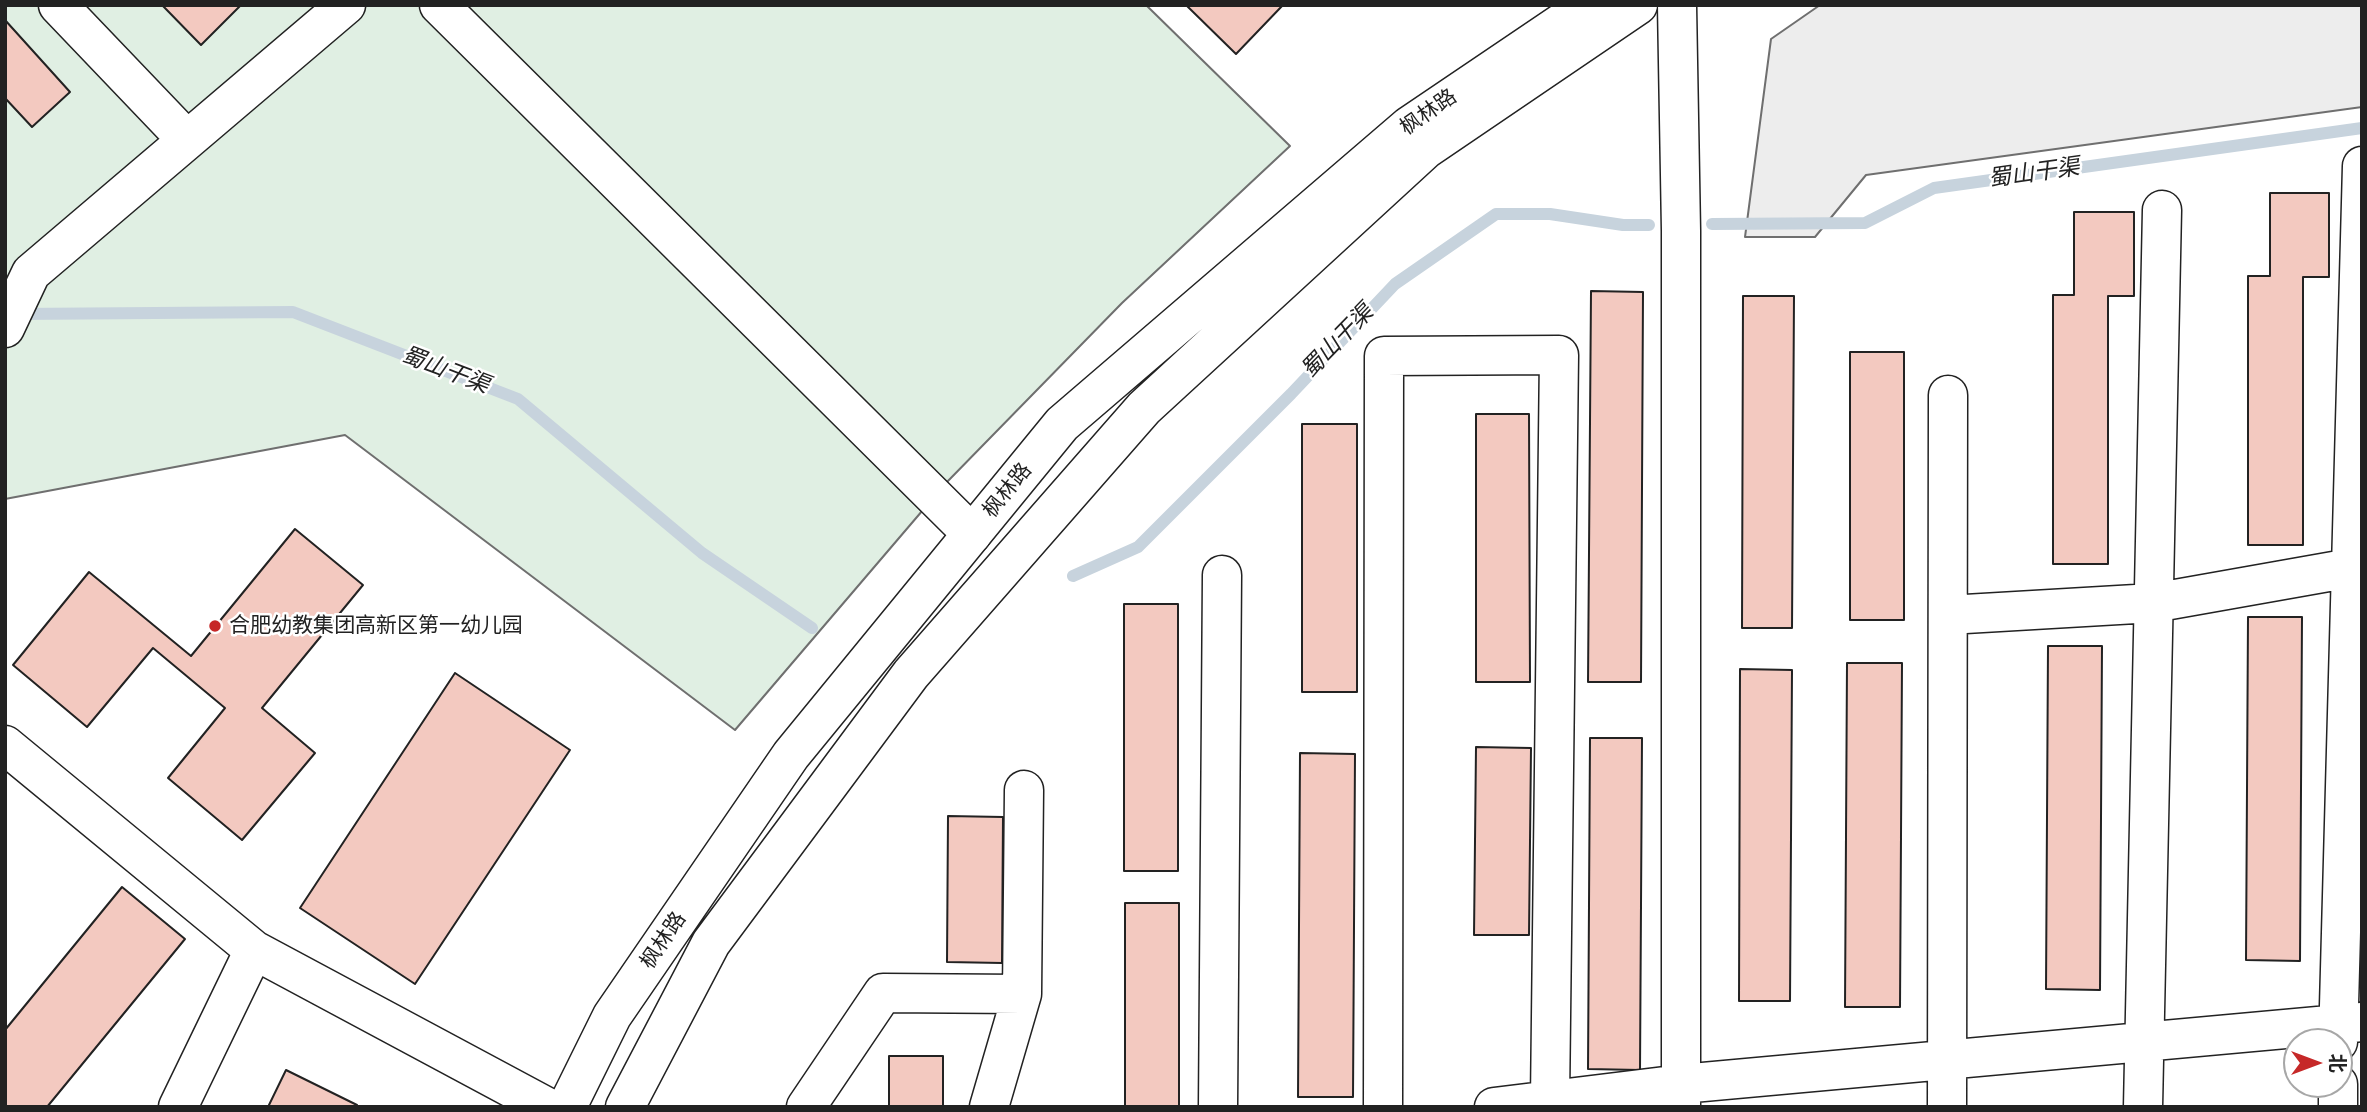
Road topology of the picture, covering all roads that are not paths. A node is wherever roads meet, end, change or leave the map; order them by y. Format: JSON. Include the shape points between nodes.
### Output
{"nodes":[{"id":1,"x":58,"y":5,"type":"edge"},
{"id":2,"x":346,"y":5,"type":"edge"},
{"id":3,"x":439,"y":5,"type":"edge"},
{"id":4,"x":1588,"y":5,"type":"edge"},
{"id":5,"x":1638,"y":5,"type":"edge"},
{"id":6,"x":1677,"y":5,"type":"edge"},
{"id":7,"x":187,"y":141,"type":"junction"},
{"id":8,"x":2362,"y":166,"type":"edge"},
{"id":9,"x":2162,"y":210,"type":"dead end"},
{"id":10,"x":5,"y":328,"type":"edge"},
{"id":11,"x":1948,"y":395,"type":"dead end"},
{"id":12,"x":972,"y":534,"type":"junction"},
{"id":13,"x":2356,"y":567,"type":"edge"},
{"id":14,"x":1222,"y":575,"type":"dead end"},
{"id":15,"x":2153,"y":603,"type":"junction"},
{"id":16,"x":1948,"y":615,"type":"junction"},
{"id":17,"x":5,"y":745,"type":"edge"},
{"id":18,"x":1024,"y":790,"type":"dead end"},
{"id":19,"x":254,"y":950,"type":"junction"},
{"id":20,"x":1022,"y":994,"type":"junction"},
{"id":21,"x":2346,"y":1028,"type":"edge"},
{"id":22,"x":2283,"y":1033,"type":"edge"},
{"id":23,"x":2144,"y":1042,"type":"junction"},
{"id":24,"x":1947,"y":1060,"type":"junction"},
{"id":25,"x":1681,"y":1095,"type":"edge"},
{"id":26,"x":1550,"y":1099,"type":"junction"},
{"id":27,"x":178,"y":1107,"type":"edge"},
{"id":28,"x":547,"y":1107,"type":"edge"},
{"id":29,"x":567,"y":1107,"type":"edge"},
{"id":30,"x":625,"y":1107,"type":"edge"},
{"id":31,"x":806,"y":1107,"type":"edge"},
{"id":32,"x":989,"y":1107,"type":"edge"},
{"id":33,"x":1219,"y":1107,"type":"edge"},
{"id":34,"x":1383,"y":1107,"type":"edge"},
{"id":35,"x":1494,"y":1107,"type":"edge"},
{"id":36,"x":1947,"y":1107,"type":"edge"},
{"id":37,"x":2144,"y":1107,"type":"edge"}],
"edges":[{"from":1,"to":7,"type":"main road"},
{"from":2,"to":7,"type":"main road"},
{"from":3,"to":12,"type":"main road"},
{"from":4,"to":12,"type":"main road","name":"枫林路","via":[[1409,126],[1062,424]]},
{"from":5,"to":30,"type":"main road","name":"枫林路","via":[[1426,149],[1144,408],[911,674],[711,943]]},
{"from":6,"to":25,"type":"main road"},
{"from":7,"to":10,"type":"main road","via":[[31,273]]},
{"from":8,"to":13,"type":"main road"},
{"from":9,"to":15,"type":"main road"},
{"from":11,"to":16,"type":"main road"},
{"from":12,"to":29,"type":"main road","name":"枫林路","via":[[791,755],[612,1016]]},
{"from":13,"to":15,"type":"main road"},
{"from":13,"to":21,"type":"main road"},
{"from":14,"to":33,"type":"main road"},
{"from":15,"to":16,"type":"main road"},
{"from":15,"to":23,"type":"main road"},
{"from":16,"to":24,"type":"main road"},
{"from":17,"to":19,"type":"main road"},
{"from":18,"to":20,"type":"main road"},
{"from":19,"to":27,"type":"main road"},
{"from":19,"to":28,"type":"main road"},
{"from":20,"to":31,"type":"main road","via":[[883,993]]},
{"from":20,"to":32,"type":"main road"},
{"from":22,"to":23,"type":"main road"},
{"from":23,"to":24,"type":"main road"},
{"from":23,"to":37,"type":"main road"},
{"from":24,"to":25,"type":"main road"},
{"from":24,"to":36,"type":"main road"},
{"from":25,"to":26,"type":"main road"},
{"from":26,"to":34,"type":"main road","via":[[1559,355],[1384,356]]},
{"from":26,"to":35,"type":"main road"}]}
